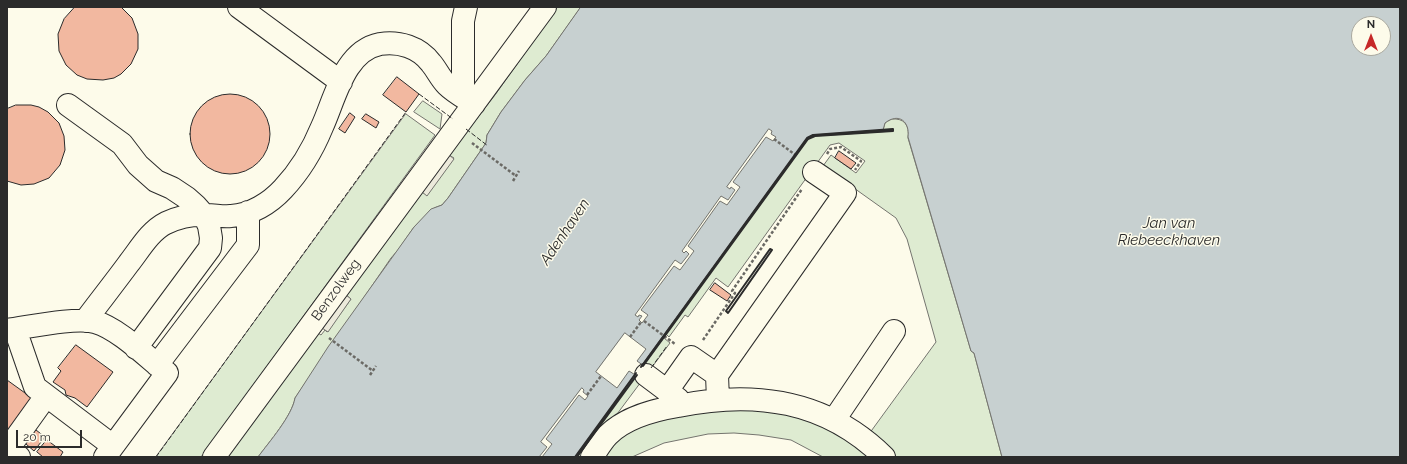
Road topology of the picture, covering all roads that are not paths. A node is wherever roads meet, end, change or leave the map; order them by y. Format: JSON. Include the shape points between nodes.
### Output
{"nodes":[{"id":1,"x":238,"y":7,"type":"edge"},
{"id":2,"x":466,"y":7,"type":"edge"},
{"id":3,"x":545,"y":7,"type":"edge"},
{"id":4,"x":341,"y":82,"type":"junction"},
{"id":5,"x":469,"y":100,"type":"junction"},
{"id":6,"x":68,"y":105,"type":"dead end"},
{"id":7,"x":814,"y":172,"type":"road end"},
{"id":8,"x":248,"y":212,"type":"junction"},
{"id":9,"x":204,"y":215,"type":"junction"},
{"id":10,"x":85,"y":320,"type":"junction"},
{"id":11,"x":11,"y":330,"type":"edge"},
{"id":12,"x":894,"y":332,"type":"dead end"},
{"id":13,"x":136,"y":348,"type":"junction"},
{"id":14,"x":157,"y":366,"type":"junction"},
{"id":15,"x":646,"y":375,"type":"dead end"},
{"id":16,"x":717,"y":375,"type":"junction"},
{"id":17,"x":46,"y":396,"type":"junction"},
{"id":18,"x":673,"y":398,"type":"junction"},
{"id":19,"x":718,"y":400,"type":"junction"},
{"id":20,"x":834,"y":420,"type":"junction"},
{"id":21,"x":109,"y":452,"type":"edge"},
{"id":22,"x":19,"y":457,"type":"edge"},
{"id":23,"x":214,"y":457,"type":"edge"},
{"id":24,"x":592,"y":457,"type":"edge"},
{"id":25,"x":884,"y":457,"type":"edge"}],
"edges":[{"from":1,"to":4,"type":"street"},
{"from":2,"to":5,"type":"street","via":[[463,21]]},
{"from":3,"to":5,"type":"street","name":"Benzolweg"},
{"from":4,"to":5,"type":"street","via":[[349,66],[361,52],[379,44],[402,44],[424,55],[448,86]]},
{"from":4,"to":8,"type":"street","via":[[306,159],[276,197]]},
{"from":5,"to":23,"type":"street","name":"Benzolweg","via":[[463,132]]},
{"from":6,"to":9,"type":"street","via":[[122,144],[138,165],[156,181],[187,198]]},
{"from":7,"to":16,"type":"street","via":[[845,193]]},
{"from":8,"to":9,"type":"street","via":[[231,216]]},
{"from":8,"to":14,"type":"street","via":[[248,245]]},
{"from":9,"to":10,"type":"street","via":[[177,219],[156,229]]},
{"from":9,"to":13,"type":"street","via":[[209,226],[210,248]]},
{"from":10,"to":11,"type":"street"},
{"from":10,"to":13,"type":"street","via":[[115,331]]},
{"from":11,"to":17,"type":"street","via":[[35,387]]},
{"from":12,"to":20,"type":"street"},
{"from":13,"to":14,"type":"street"},
{"from":14,"to":21,"type":"street","via":[[167,374]]},
{"from":15,"to":18,"type":"street"},
{"from":16,"to":18,"type":"street","via":[[691,357]]},
{"from":16,"to":19,"type":"street"},
{"from":17,"to":21,"type":"street"},
{"from":17,"to":22,"type":"street","via":[[8,449]]},
{"from":18,"to":19,"type":"street","via":[[691,403]]},
{"from":18,"to":24,"type":"street","via":[[608,435]]},
{"from":19,"to":20,"type":"street","via":[[768,400],[805,408]]},
{"from":20,"to":25,"type":"street","via":[[856,433]]}]}
